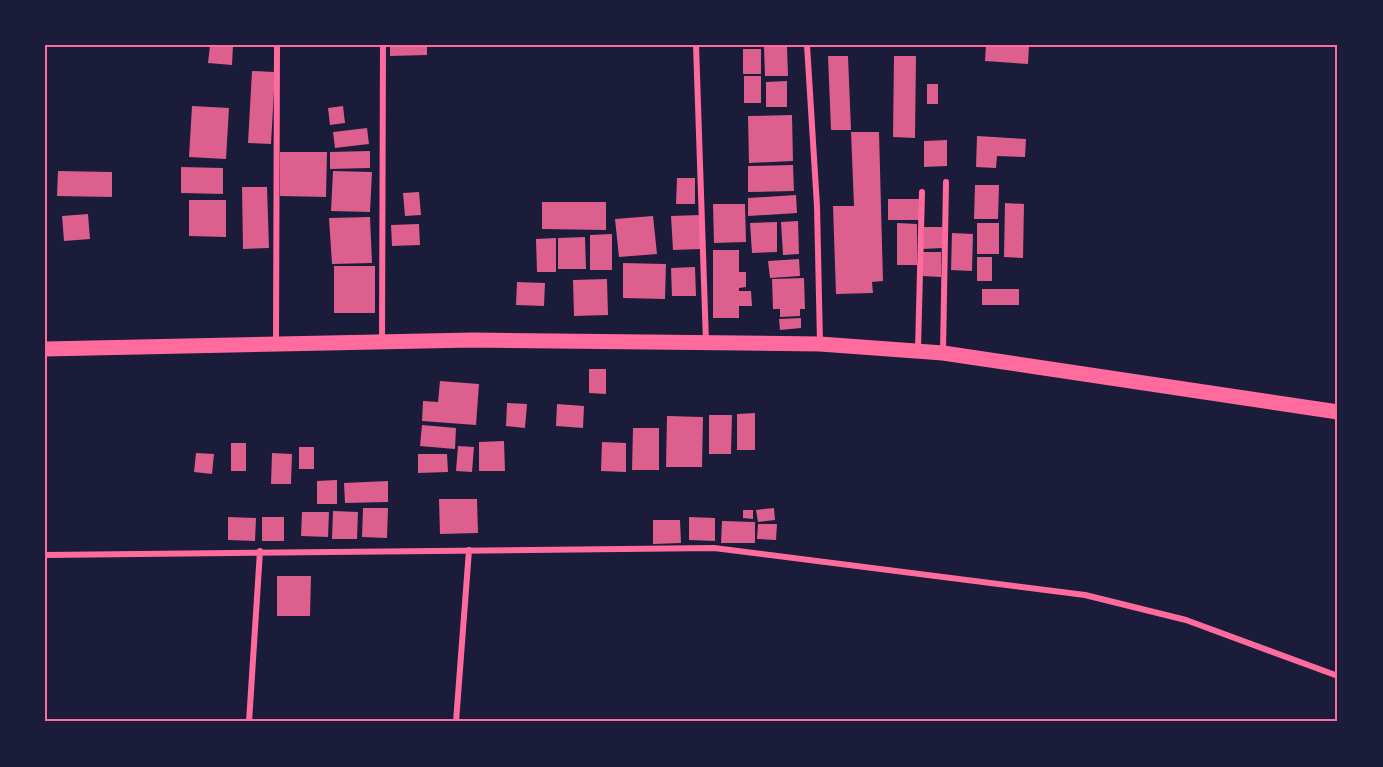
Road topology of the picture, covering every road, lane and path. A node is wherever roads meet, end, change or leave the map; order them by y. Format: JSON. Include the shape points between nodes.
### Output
{"nodes":[{"id":1,"x":277,"y":45,"type":"edge"},
{"id":2,"x":383,"y":45,"type":"edge"},
{"id":3,"x":696,"y":45,"type":"edge"},
{"id":4,"x":807,"y":45,"type":"edge"},
{"id":5,"x":946,"y":182,"type":"dead end"},
{"id":6,"x":921,"y":192,"type":"dead end"},
{"id":7,"x":382,"y":342,"type":"junction"},
{"id":8,"x":276,"y":343,"type":"junction"},
{"id":9,"x":706,"y":343,"type":"junction"},
{"id":10,"x":820,"y":344,"type":"junction"},
{"id":11,"x":45,"y":349,"type":"edge"},
{"id":12,"x":918,"y":350,"type":"junction"},
{"id":13,"x":943,"y":353,"type":"junction"},
{"id":14,"x":1338,"y":412,"type":"edge"},
{"id":15,"x":470,"y":550,"type":"junction"},
{"id":16,"x":260,"y":551,"type":"junction"},
{"id":17,"x":45,"y":555,"type":"edge"},
{"id":18,"x":1338,"y":676,"type":"edge"},
{"id":19,"x":249,"y":722,"type":"edge"},
{"id":20,"x":456,"y":722,"type":"edge"}],
"edges":[{"from":1,"to":8,"type":"street"},
{"from":2,"to":7,"type":"street"},
{"from":3,"to":9,"type":"street"},
{"from":4,"to":10,"type":"street"},
{"from":5,"to":13,"type":"street"},
{"from":6,"to":12,"type":"street"},
{"from":7,"to":8,"type":"main road"},
{"from":7,"to":9,"type":"main road"},
{"from":8,"to":11,"type":"main road"},
{"from":9,"to":10,"type":"main road"},
{"from":10,"to":12,"type":"main road"},
{"from":12,"to":13,"type":"main road"},
{"from":13,"to":14,"type":"main road"},
{"from":15,"to":16,"type":"street"},
{"from":15,"to":18,"type":"street","via":[[714,548],[1085,595],[1186,620]]},
{"from":15,"to":20,"type":"street"},
{"from":16,"to":17,"type":"street"},
{"from":16,"to":19,"type":"street"}]}
